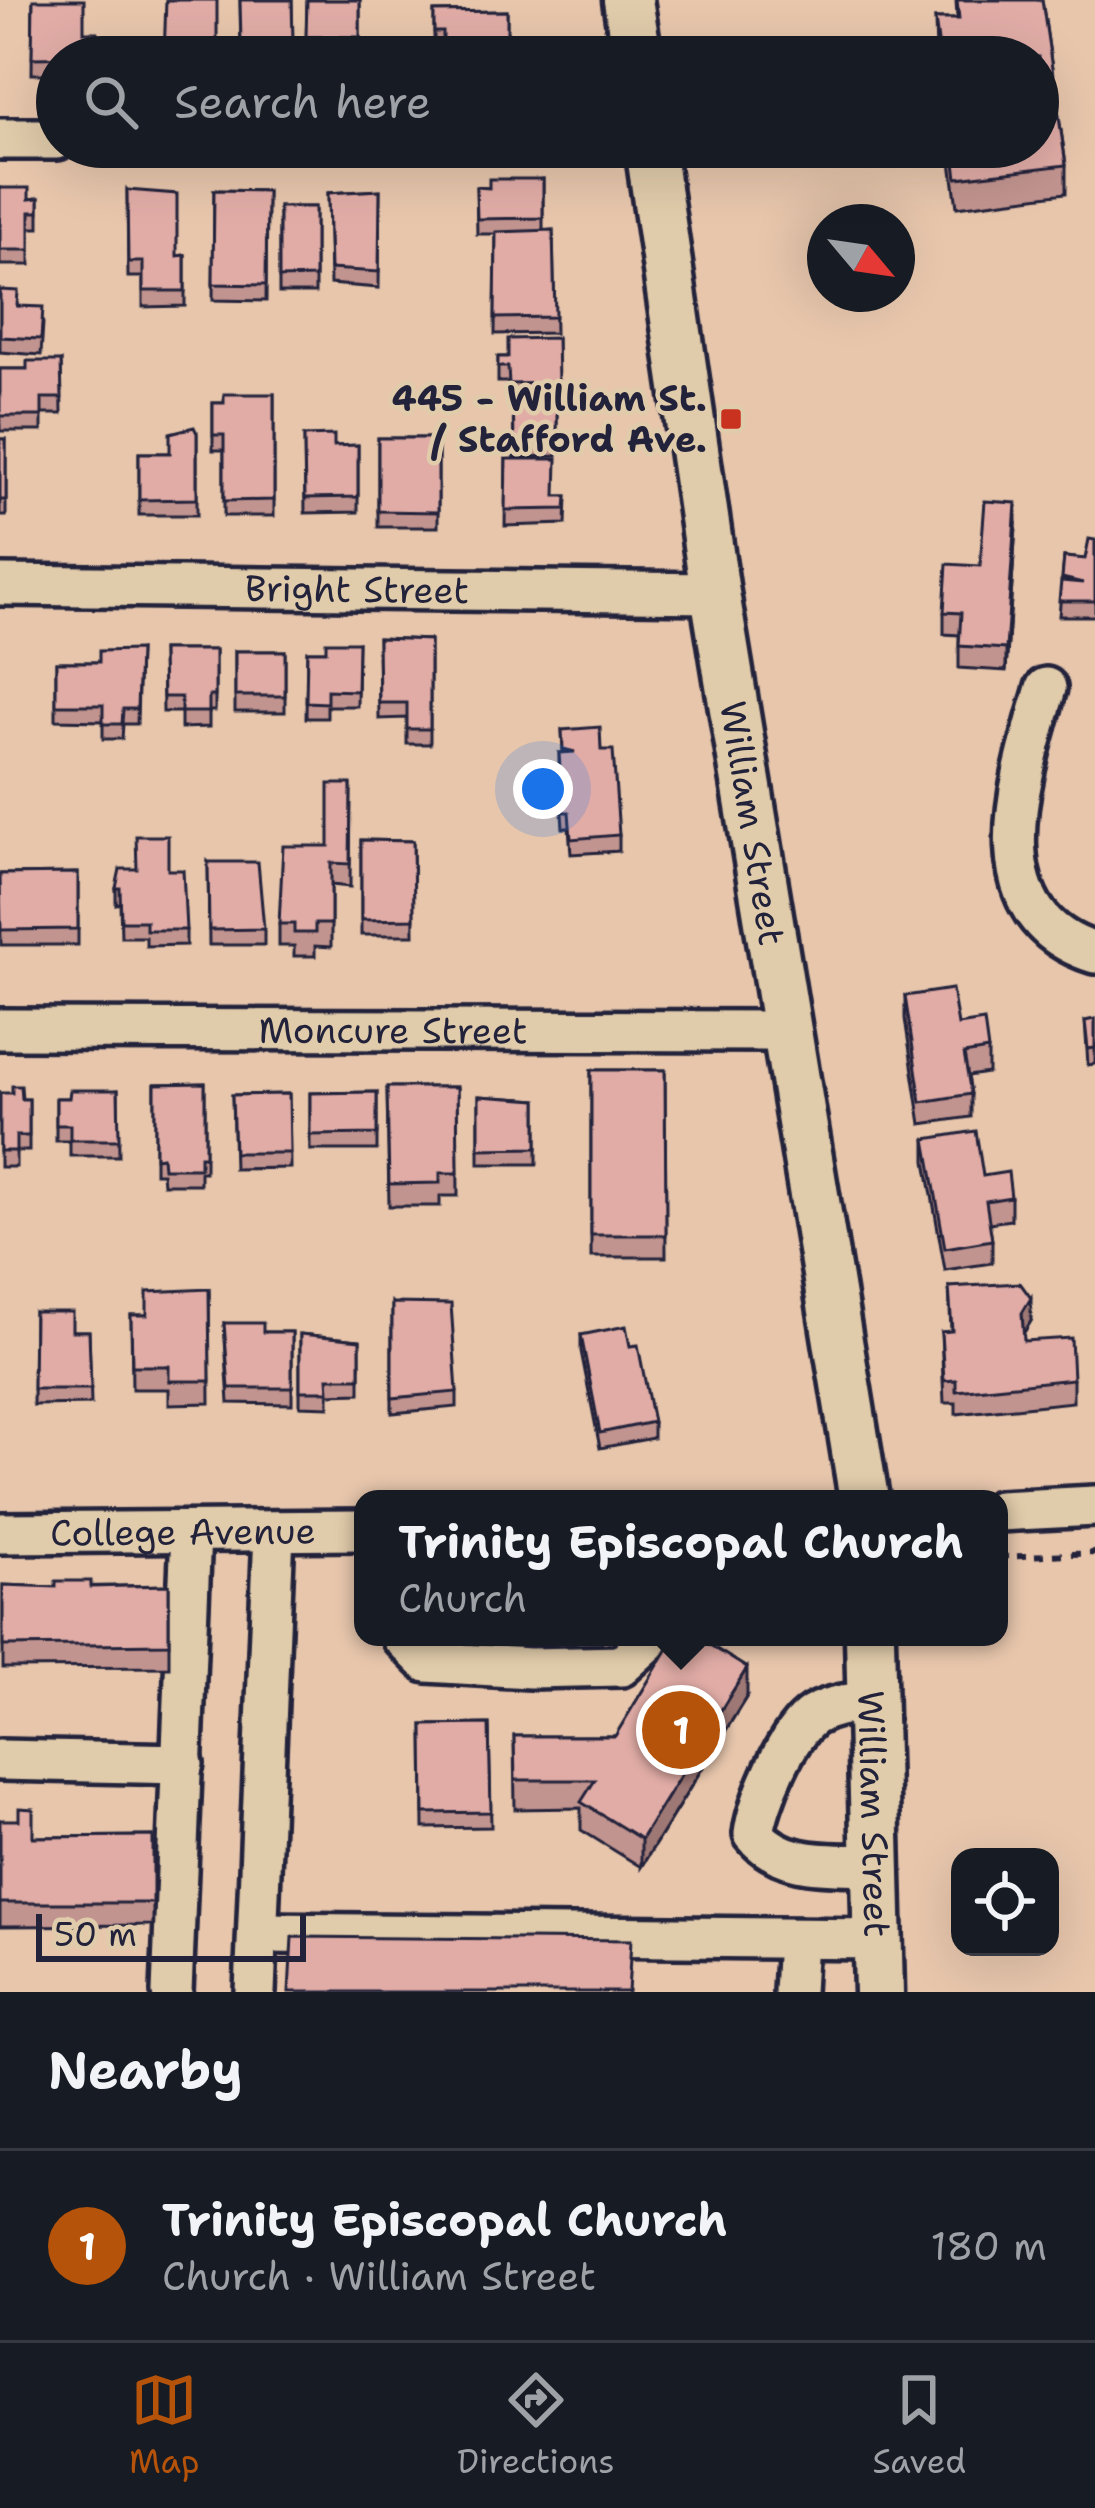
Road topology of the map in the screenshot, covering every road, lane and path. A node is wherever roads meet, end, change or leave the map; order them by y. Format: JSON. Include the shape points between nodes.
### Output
{"nodes":[{"id":1,"x":628,"y":0,"type":"edge"},
{"id":2,"x":634,"y":36,"type":"edge"},
{"id":3,"x":0,"y":139,"type":"edge"},
{"id":4,"x":36,"y":140,"type":"edge"},
{"id":5,"x":653,"y":168,"type":"edge"},
{"id":6,"x":0,"y":585,"type":"edge"},
{"id":7,"x":715,"y":593,"type":"junction"},
{"id":8,"x":1046,"y":688,"type":"dead end"},
{"id":9,"x":1095,"y":952,"type":"edge"},
{"id":10,"x":0,"y":1030,"type":"edge"},
{"id":11,"x":787,"y":1031,"type":"junction"},
{"id":12,"x":864,"y":1490,"type":"edge"},
{"id":13,"x":1095,"y":1506,"type":"edge"},
{"id":14,"x":1008,"y":1511,"type":"edge"},
{"id":15,"x":354,"y":1529,"type":"edge"},
{"id":16,"x":191,"y":1532,"type":"junction"},
{"id":17,"x":274,"y":1532,"type":"junction"},
{"id":18,"x":0,"y":1533,"type":"edge"},
{"id":19,"x":1095,"y":1553,"type":"edge"},
{"id":20,"x":1008,"y":1557,"type":"edge"},
{"id":21,"x":410,"y":1646,"type":"edge"},
{"id":22,"x":646,"y":1646,"type":"edge"},
{"id":23,"x":870,"y":1646,"type":"edge"},
{"id":24,"x":871,"y":1701,"type":"junction"},
{"id":25,"x":0,"y":1760,"type":"edge"},
{"id":26,"x":183,"y":1764,"type":"junction"},
{"id":27,"x":877,"y":1865,"type":"junction"},
{"id":28,"x":258,"y":1933,"type":"junction"},
{"id":29,"x":880,"y":1939,"type":"junction"},
{"id":30,"x":797,"y":1940,"type":"junction"},
{"id":31,"x":172,"y":1992,"type":"edge"},
{"id":32,"x":255,"y":1992,"type":"edge"},
{"id":33,"x":794,"y":1992,"type":"edge"},
{"id":34,"x":879,"y":1992,"type":"edge"}],
"edges":[{"from":1,"to":2,"type":"main road"},
{"from":3,"to":4,"type":"street"},
{"from":5,"to":7,"type":"main road","name":"William Street"},
{"from":6,"to":7,"type":"street","name":"Bright Street"},
{"from":7,"to":11,"type":"main road","name":"William Street"},
{"from":8,"to":9,"type":"street","via":[[1028,753],[1016,873],[1042,925]]},
{"from":10,"to":11,"type":"street","name":"Moncure Street"},
{"from":11,"to":12,"type":"main road","name":"William Street"},
{"from":13,"to":14,"type":"street"},
{"from":15,"to":17,"type":"street","name":"College Avenue"},
{"from":16,"to":17,"type":"street","name":"College Avenue"},
{"from":16,"to":18,"type":"street","name":"College Avenue"},
{"from":16,"to":26,"type":"street"},
{"from":17,"to":28,"type":"street"},
{"from":19,"to":20,"type":"path"},
{"from":21,"to":22,"type":"street","via":[[427,1662],[530,1668],[621,1666]]},
{"from":23,"to":24,"type":"main road","name":"William Street"},
{"from":24,"to":27,"type":"main road","name":"William Street"},
{"from":24,"to":27,"type":"street","via":[[808,1719],[758,1801],[754,1834],[768,1853]]},
{"from":25,"to":26,"type":"street"},
{"from":26,"to":31,"type":"street"},
{"from":27,"to":29,"type":"main road","name":"William Street"},
{"from":28,"to":30,"type":"street"},
{"from":28,"to":32,"type":"street"},
{"from":29,"to":30,"type":"street"},
{"from":29,"to":34,"type":"main road","name":"William Street"},
{"from":30,"to":33,"type":"street"}]}
